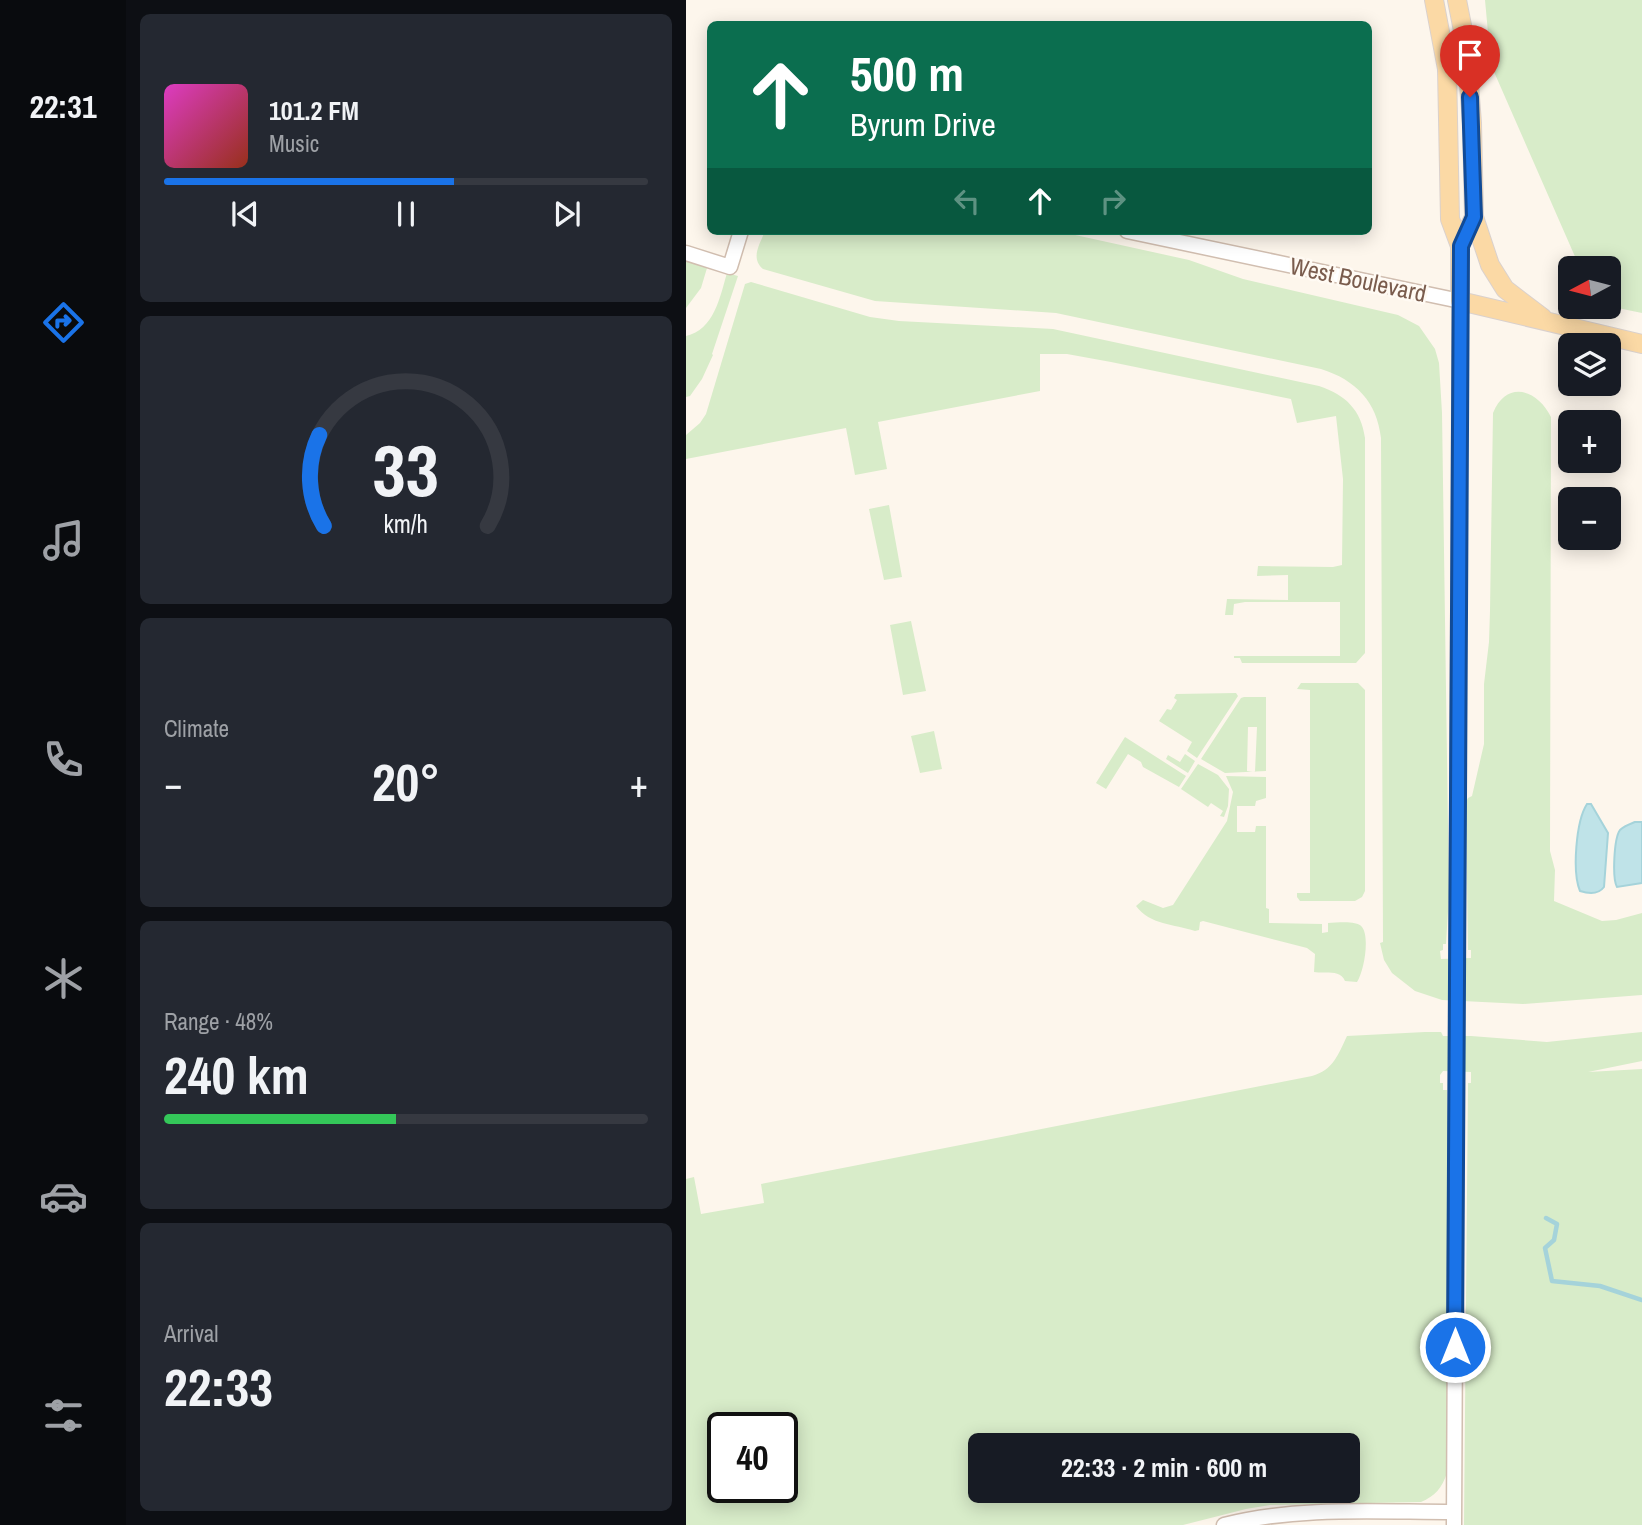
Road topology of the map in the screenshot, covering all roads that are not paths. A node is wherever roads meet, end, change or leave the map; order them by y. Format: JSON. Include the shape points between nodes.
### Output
{"nodes":[{"id":1,"x":1434,"y":0,"type":"edge"},
{"id":2,"x":1457,"y":0,"type":"edge"},
{"id":3,"x":1474,"y":217,"type":"junction"},
{"id":4,"x":740,"y":235,"type":"edge"},
{"id":5,"x":1146,"y":235,"type":"edge"},
{"id":6,"x":1461,"y":246,"type":"junction"},
{"id":7,"x":686,"y":253,"type":"edge"},
{"id":8,"x":1460,"y":301,"type":"junction"},
{"id":9,"x":1549,"y":322,"type":"junction"},
{"id":10,"x":1642,"y":344,"type":"edge"},
{"id":11,"x":1454,"y":1519,"type":"edge"},
{"id":12,"x":1224,"y":1525,"type":"edge"}],
"edges":[{"from":1,"to":6,"type":"main road","via":[[1447,69],[1450,219]]},
{"from":2,"to":3,"type":"main road","via":[[1466,46]]},
{"from":3,"to":6,"type":"main road"},
{"from":3,"to":9,"type":"main road","via":[[1490,265],[1505,289]]},
{"from":4,"to":7,"type":"street","via":[[730,267]]},
{"from":5,"to":8,"type":"street","name":"West Boulevard"},
{"from":6,"to":8,"type":"main road"},
{"from":8,"to":9,"type":"main road"},
{"from":8,"to":11,"type":"street","name":"West Boulevard"},
{"from":9,"to":10,"type":"main road"},
{"from":11,"to":12,"type":"street","via":[[1304,1513]]}]}
